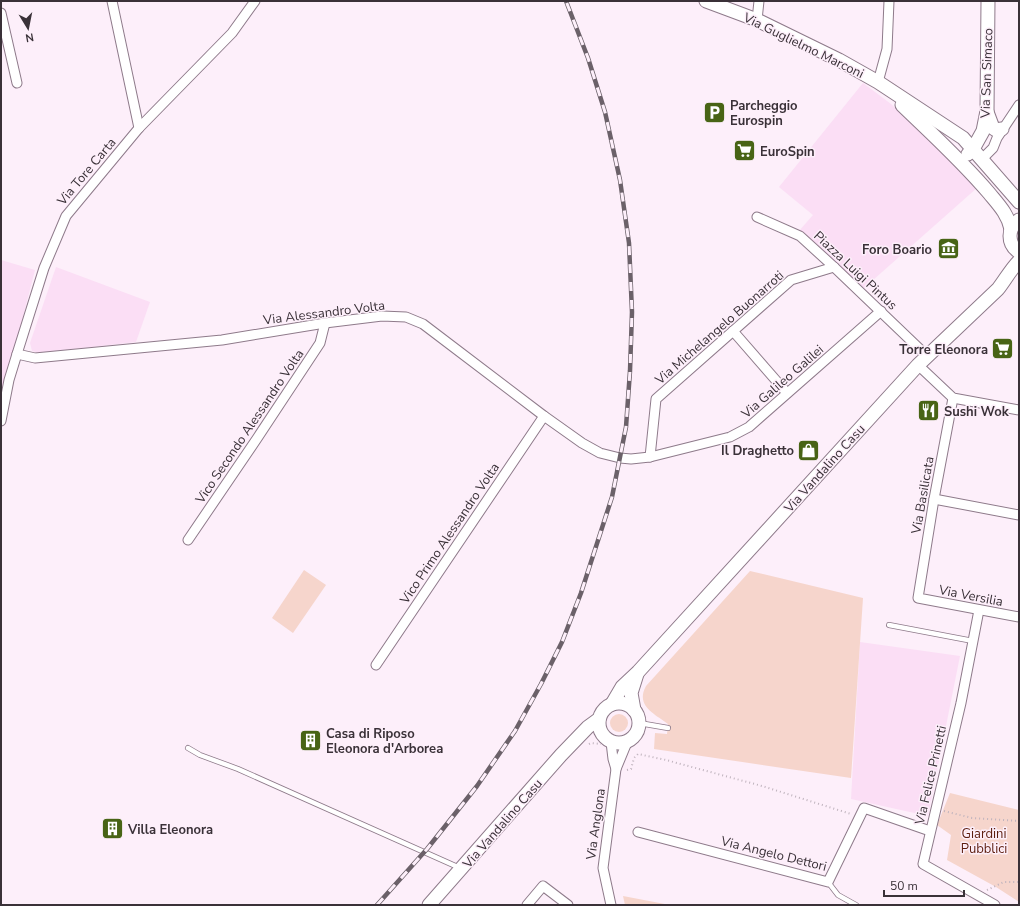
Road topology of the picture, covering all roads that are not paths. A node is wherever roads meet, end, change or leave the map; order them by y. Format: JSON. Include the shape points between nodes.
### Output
{"nodes":[{"id":1,"x":112,"y":1,"type":"edge"},
{"id":2,"x":254,"y":1,"type":"edge"},
{"id":3,"x":706,"y":1,"type":"edge"},
{"id":4,"x":759,"y":1,"type":"edge"},
{"id":5,"x":889,"y":1,"type":"edge"},
{"id":6,"x":988,"y":1,"type":"edge"},
{"id":7,"x":1,"y":13,"type":"edge"},
{"id":8,"x":757,"y":20,"type":"junction"},
{"id":9,"x":878,"y":82,"type":"junction"},
{"id":10,"x":16,"y":83,"type":"dead end"},
{"id":11,"x":1019,"y":105,"type":"edge"},
{"id":12,"x":987,"y":110,"type":"junction"},
{"id":13,"x":139,"y":128,"type":"junction"},
{"id":14,"x":1002,"y":129,"type":"junction"},
{"id":15,"x":981,"y":154,"type":"junction"},
{"id":16,"x":961,"y":161,"type":"junction"},
{"id":17,"x":970,"y":171,"type":"junction"},
{"id":18,"x":1019,"y":202,"type":"edge"},
{"id":19,"x":757,"y":217,"type":"dead end"},
{"id":20,"x":1015,"y":224,"type":"edge"},
{"id":21,"x":1017,"y":250,"type":"edge"},
{"id":22,"x":1016,"y":264,"type":"edge"},
{"id":23,"x":834,"y":267,"type":"junction"},
{"id":24,"x":880,"y":311,"type":"junction"},
{"id":25,"x":325,"y":324,"type":"junction"},
{"id":26,"x":733,"y":331,"type":"junction"},
{"id":27,"x":17,"y":354,"type":"junction"},
{"id":28,"x":923,"y":360,"type":"junction"},
{"id":29,"x":787,"y":393,"type":"junction"},
{"id":30,"x":953,"y":398,"type":"junction"},
{"id":31,"x":1019,"y":410,"type":"edge"},
{"id":32,"x":544,"y":416,"type":"junction"},
{"id":33,"x":1,"y":421,"type":"edge"},
{"id":34,"x":645,"y":458,"type":"junction"},
{"id":35,"x":934,"y":499,"type":"junction"},
{"id":36,"x":1019,"y":515,"type":"edge"},
{"id":37,"x":188,"y":540,"type":"dead end"},
{"id":38,"x":918,"y":598,"type":"joint"},
{"id":39,"x":979,"y":610,"type":"junction"},
{"id":40,"x":1019,"y":617,"type":"edge"},
{"id":41,"x":889,"y":625,"type":"dead end"},
{"id":42,"x":973,"y":641,"type":"junction"},
{"id":43,"x":376,"y":665,"type":"dead end"},
{"id":44,"x":638,"y":672,"type":"junction"},
{"id":45,"x":612,"y":704,"type":"junction"},
{"id":46,"x":634,"y":710,"type":"junction"},
{"id":47,"x":599,"y":719,"type":"junction"},
{"id":48,"x":639,"y":724,"type":"junction"},
{"id":49,"x":668,"y":728,"type":"dead end"},
{"id":50,"x":607,"y":738,"type":"junction"},
{"id":51,"x":576,"y":741,"type":"junction"},
{"id":52,"x":631,"y":746,"type":"junction"},
{"id":53,"x":188,"y":748,"type":"dead end"},
{"id":54,"x":616,"y":769,"type":"junction"},
{"id":55,"x":930,"y":831,"type":"junction"},
{"id":56,"x":638,"y":832,"type":"dead end"},
{"id":57,"x":462,"y":869,"type":"junction"},
{"id":58,"x":828,"y":882,"type":"junction"},
{"id":59,"x":429,"y":905,"type":"edge"},
{"id":60,"x":527,"y":905,"type":"edge"},
{"id":61,"x":568,"y":905,"type":"edge"},
{"id":62,"x":611,"y":905,"type":"edge"},
{"id":63,"x":856,"y":905,"type":"edge"},
{"id":64,"x":995,"y":905,"type":"edge"}],
"edges":[{"from":1,"to":13,"type":"street"},
{"from":2,"to":13,"type":"street","name":"Via Tore Carta","via":[[232,33]]},
{"from":3,"to":8,"type":"main road","name":"Via Guglielmo Marconi"},
{"from":4,"to":8,"type":"street"},
{"from":5,"to":9,"type":"street","via":[[888,49]]},
{"from":6,"to":12,"type":"main road","name":"Via San Simaco"},
{"from":7,"to":10,"type":"street"},
{"from":8,"to":9,"type":"main road","name":"Via Guglielmo Marconi"},
{"from":9,"to":15,"type":"main road","name":"Via Guglielmo Marconi","via":[[963,138]]},
{"from":9,"to":16,"type":"main road","name":"Via Guglielmo Marconi"},
{"from":11,"to":14,"type":"street"},
{"from":12,"to":14,"type":"main road","via":[[993,128]]},
{"from":12,"to":15,"type":"main road","name":"Via San Simaco"},
{"from":13,"to":27,"type":"street","name":"Via Tore Carta","via":[[66,216],[44,268]]},
{"from":14,"to":15,"type":"street","via":[[993,148]]},
{"from":15,"to":16,"type":"main road","name":"Via San Simaco"},
{"from":15,"to":17,"type":"main road"},
{"from":15,"to":18,"type":"main road","name":"Via Guglielmo Marconi"},
{"from":16,"to":17,"type":"main road","name":"Via Guglielmo Marconi"},
{"from":17,"to":20,"type":"main road","name":"Via Guglielmo Marconi","via":[[1004,211],[1009,221]]},
{"from":19,"to":23,"type":"street","name":"Piazza Luigi Pintus","via":[[800,236]]},
{"from":20,"to":21,"type":"main road","name":"Via Vandalino Casu","via":[[1010,238]]},
{"from":21,"to":22,"type":"main road","name":"Via Vandalino Casu"},
{"from":22,"to":28,"type":"main road","name":"Via Vandalino Casu","via":[[998,289]]},
{"from":23,"to":24,"type":"street","name":"Piazza Luigi Pintus"},
{"from":23,"to":26,"type":"street","name":"Via Michelangelo Buonarroti","via":[[791,280]]},
{"from":24,"to":28,"type":"street","name":"Piazza Luigi Pintus"},
{"from":24,"to":29,"type":"street","name":"Via Galileo Galilei"},
{"from":25,"to":27,"type":"street","name":"Via Alessandro Volta","via":[[206,341],[35,358]]},
{"from":25,"to":32,"type":"street","name":"Via Alessandro Volta","via":[[382,316],[406,317],[423,324]]},
{"from":25,"to":37,"type":"street","name":"Vico Secondo Alessandro Volta","via":[[320,343]]},
{"from":26,"to":29,"type":"street"},
{"from":26,"to":34,"type":"street","name":"Via Michelangelo Buonarroti","via":[[656,398]]},
{"from":27,"to":33,"type":"street","name":"Via Tore Carta"},
{"from":28,"to":30,"type":"street","name":"Piazza Luigi Pintus"},
{"from":28,"to":44,"type":"main road","name":"Via Vandalino Casu"},
{"from":29,"to":34,"type":"street","name":"Via Galileo Galilei","via":[[749,427],[730,437]]},
{"from":30,"to":31,"type":"street"},
{"from":30,"to":35,"type":"street","name":"Via Basilicata"},
{"from":32,"to":34,"type":"street","name":"Via Alessandro Volta","via":[[582,443],[600,452],[620,458]]},
{"from":32,"to":43,"type":"street","name":"Vico Primo Alessandro Volta"},
{"from":35,"to":36,"type":"street"},
{"from":35,"to":38,"type":"street","name":"Via Basilicata"},
{"from":38,"to":39,"type":"street","name":"Via Versilia"},
{"from":39,"to":40,"type":"street","name":"Via Versilia"},
{"from":39,"to":42,"type":"street","name":"Via Felice Prinetti"},
{"from":41,"to":42,"type":"lane"},
{"from":42,"to":55,"type":"street","name":"Via Felice Prinetti"},
{"from":44,"to":45,"type":"main road","name":"Via Vandalino Casu","via":[[622,687]]},
{"from":44,"to":46,"type":"main road","name":"Via Vandalino Casu","via":[[631,694]]},
{"from":45,"to":46,"type":"main road","via":[[625,704]]},
{"from":45,"to":47,"type":"main road"},
{"from":46,"to":48,"type":"main road"},
{"from":47,"to":50,"type":"main road","via":[[599,726]]},
{"from":47,"to":51,"type":"main road","name":"Via Vandalino Casu","via":[[588,726]]},
{"from":48,"to":49,"type":"lane"},
{"from":48,"to":52,"type":"main road"},
{"from":50,"to":51,"type":"main road"},
{"from":50,"to":52,"type":"main road"},
{"from":50,"to":54,"type":"street","name":"Via Anglona"},
{"from":51,"to":57,"type":"main road","name":"Via Vandalino Casu"},
{"from":52,"to":54,"type":"street","name":"Via Anglona"},
{"from":53,"to":57,"type":"lane"},
{"from":54,"to":62,"type":"street","name":"Via Anglona","via":[[603,868]]},
{"from":55,"to":58,"type":"street","name":"Via Angelo Dettori","via":[[864,808]]},
{"from":55,"to":64,"type":"street","name":"Via Felice Prinetti","via":[[923,864]]},
{"from":56,"to":58,"type":"street","name":"Via Angelo Dettori"},
{"from":57,"to":59,"type":"main road","name":"Via Vandalino Casu"},
{"from":58,"to":63,"type":"lane","via":[[838,895]]},
{"from":60,"to":61,"type":"street","via":[[543,886]]}]}
